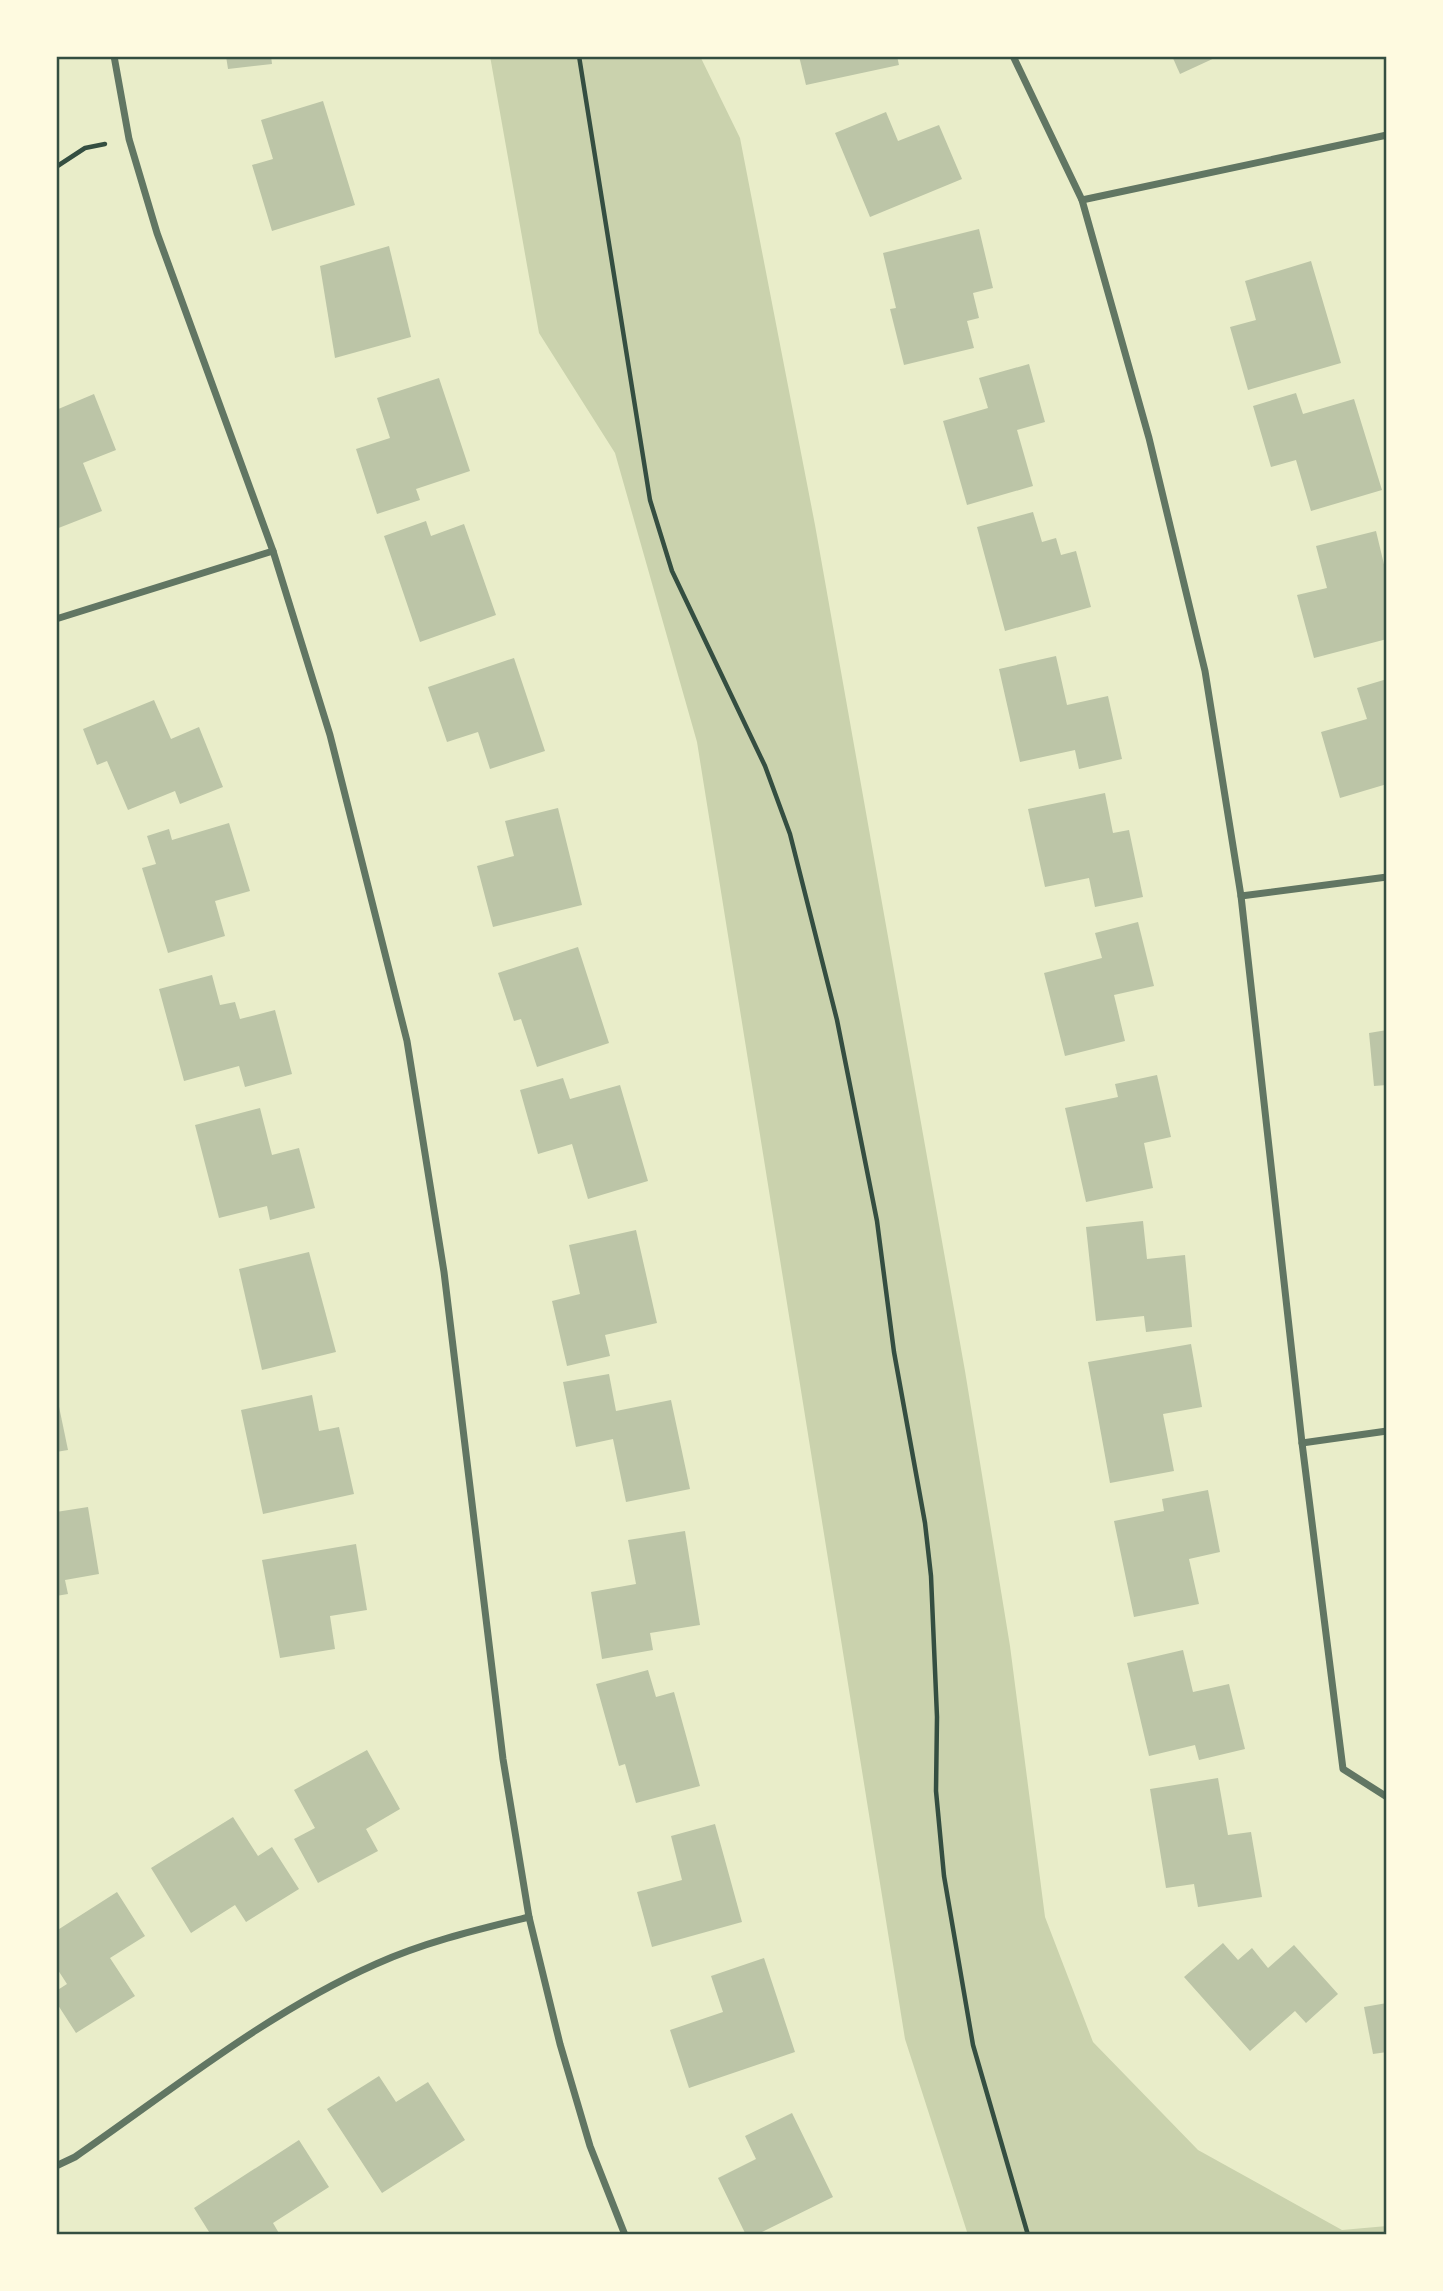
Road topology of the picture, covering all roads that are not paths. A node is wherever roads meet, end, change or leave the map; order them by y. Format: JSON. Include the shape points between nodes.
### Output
{"nodes":[{"id":1,"x":114,"y":56,"type":"edge"},
{"id":2,"x":1013,"y":56,"type":"edge"},
{"id":3,"x":1387,"y":135,"type":"edge"},
{"id":4,"x":1082,"y":200,"type":"junction"},
{"id":5,"x":273,"y":551,"type":"junction"},
{"id":6,"x":56,"y":619,"type":"edge"},
{"id":7,"x":1387,"y":877,"type":"edge"},
{"id":8,"x":1241,"y":896,"type":"junction"},
{"id":9,"x":1387,"y":1432,"type":"edge"},
{"id":10,"x":1302,"y":1443,"type":"junction"},
{"id":11,"x":1387,"y":1797,"type":"edge"},
{"id":12,"x":529,"y":1917,"type":"junction"},
{"id":13,"x":56,"y":2166,"type":"edge"},
{"id":14,"x":625,"y":2235,"type":"edge"}],
"edges":[{"from":1,"to":5,"type":"street","via":[[129,139],[157,233]]},
{"from":2,"to":4,"type":"street"},
{"from":3,"to":4,"type":"street"},
{"from":4,"to":8,"type":"street","via":[[1149,438],[1205,671]]},
{"from":5,"to":6,"type":"street"},
{"from":5,"to":12,"type":"street","via":[[330,736],[407,1041],[444,1272],[502,1746]]},
{"from":7,"to":8,"type":"street"},
{"from":8,"to":10,"type":"street"},
{"from":9,"to":10,"type":"street"},
{"from":10,"to":11,"type":"street","via":[[1343,1769]]},
{"from":12,"to":13,"type":"street","via":[[437,1939],[374,1964],[254,2034]]},
{"from":12,"to":14,"type":"street","via":[[590,2146]]}]}
